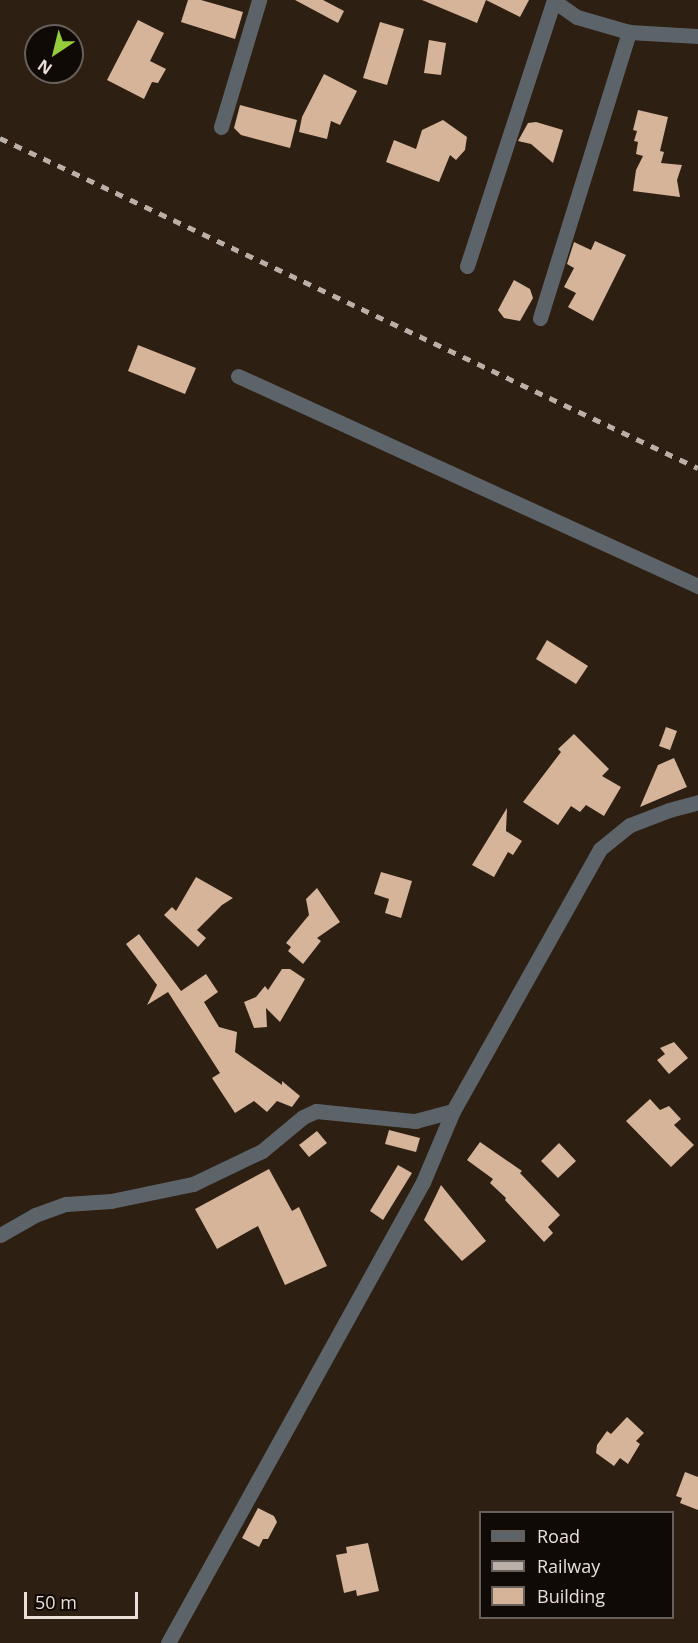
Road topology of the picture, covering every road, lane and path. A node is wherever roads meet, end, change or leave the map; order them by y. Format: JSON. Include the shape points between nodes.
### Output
{"nodes":[{"id":1,"x":259,"y":0,"type":"edge"},
{"id":2,"x":554,"y":0,"type":"edge"},
{"id":3,"x":629,"y":32,"type":"junction"},
{"id":4,"x":698,"y":36,"type":"edge"},
{"id":5,"x":221,"y":127,"type":"dead end"},
{"id":6,"x":467,"y":266,"type":"dead end"},
{"id":7,"x":540,"y":318,"type":"dead end"},
{"id":8,"x":238,"y":376,"type":"dead end"},
{"id":9,"x":698,"y":586,"type":"edge"},
{"id":10,"x":698,"y":802,"type":"edge"},
{"id":11,"x":453,"y":1112,"type":"junction"},
{"id":12,"x":0,"y":1235,"type":"edge"},
{"id":13,"x":168,"y":1643,"type":"edge"}],
"edges":[{"from":1,"to":5,"type":"street"},
{"from":2,"to":3,"type":"street","via":[[577,17]]},
{"from":2,"to":6,"type":"street"},
{"from":3,"to":4,"type":"street"},
{"from":3,"to":7,"type":"street"},
{"from":8,"to":9,"type":"street"},
{"from":10,"to":11,"type":"street","via":[[630,825],[600,849]]},
{"from":11,"to":12,"type":"street","via":[[415,1121],[316,1111],[262,1151],[193,1184],[111,1201],[66,1204],[35,1215]]},
{"from":11,"to":13,"type":"street","via":[[423,1182]]}]}
